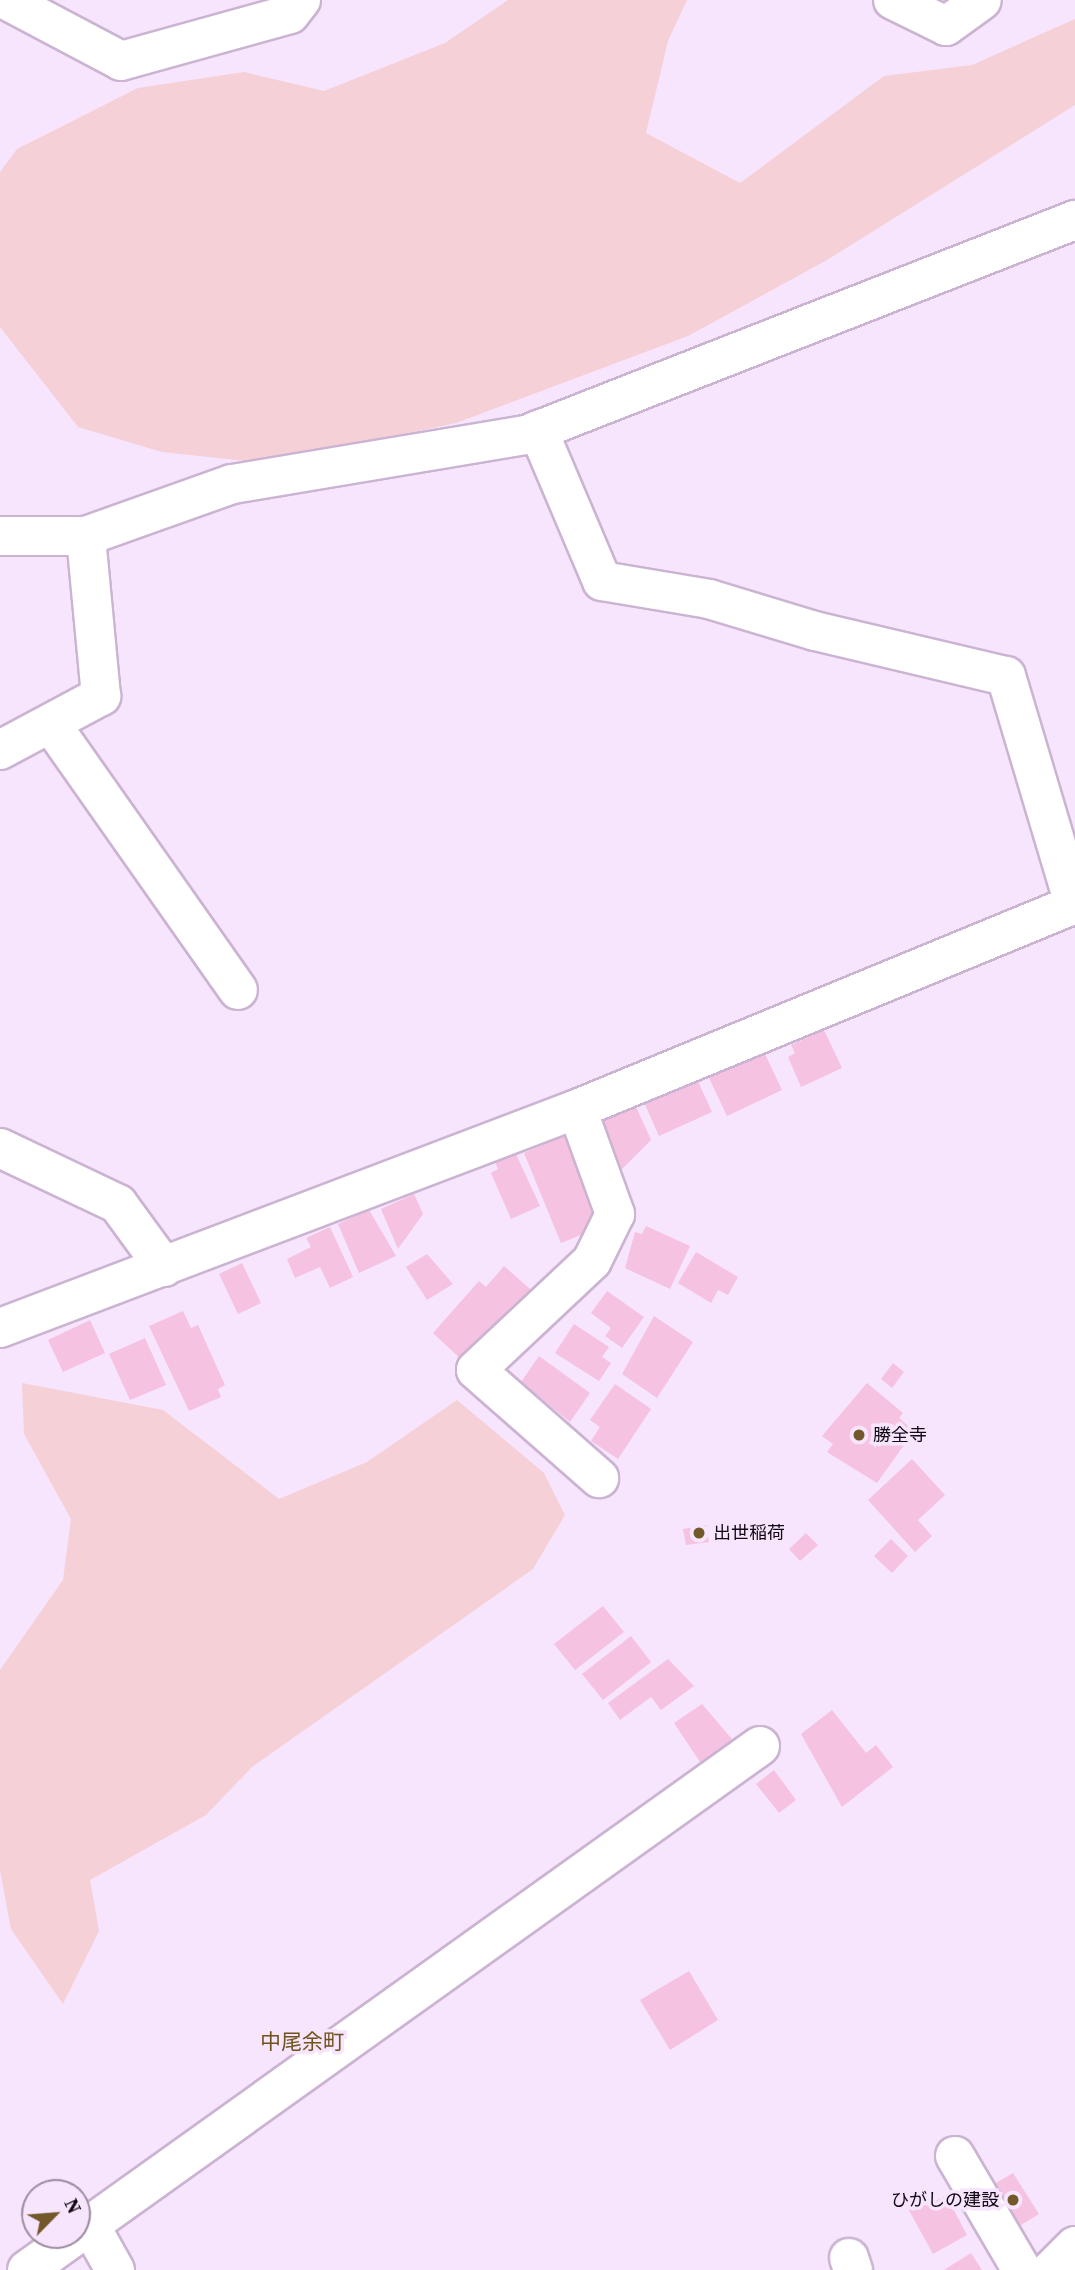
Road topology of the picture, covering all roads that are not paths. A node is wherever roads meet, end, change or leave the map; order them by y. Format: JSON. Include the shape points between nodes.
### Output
{"nodes":[{"id":1,"x":6,"y":0,"type":"edge"},
{"id":2,"x":301,"y":0,"type":"edge"},
{"id":3,"x":893,"y":0,"type":"edge"},
{"id":4,"x":982,"y":0,"type":"edge"},
{"id":5,"x":1075,"y":220,"type":"edge"},
{"id":6,"x":538,"y":430,"type":"junction"},
{"id":7,"x":0,"y":536,"type":"edge"},
{"id":8,"x":86,"y":536,"type":"junction"},
{"id":9,"x":51,"y":724,"type":"junction"},
{"id":10,"x":0,"y":750,"type":"edge"},
{"id":11,"x":1075,"y":904,"type":"edge"},
{"id":12,"x":238,"y":990,"type":"dead end"},
{"id":13,"x":576,"y":1109,"type":"junction"},
{"id":14,"x":0,"y":1148,"type":"edge"},
{"id":15,"x":164,"y":1267,"type":"junction"},
{"id":16,"x":0,"y":1328,"type":"edge"},
{"id":17,"x":599,"y":1478,"type":"dead end"},
{"id":18,"x":760,"y":1746,"type":"dead end"},
{"id":19,"x":956,"y":2156,"type":"dead end"},
{"id":20,"x":92,"y":2229,"type":"junction"},
{"id":21,"x":1075,"y":2246,"type":"edge"},
{"id":22,"x":27,"y":2270,"type":"edge"},
{"id":23,"x":116,"y":2270,"type":"edge"},
{"id":24,"x":1022,"y":2270,"type":"edge"},
{"id":25,"x":1051,"y":2270,"type":"edge"}],
"edges":[{"from":1,"to":2,"type":"street","via":[[121,61],[290,14]]},
{"from":3,"to":4,"type":"street","via":[[946,26]]},
{"from":5,"to":6,"type":"street"},
{"from":6,"to":8,"type":"street","via":[[232,484]]},
{"from":6,"to":11,"type":"street","via":[[603,581],[709,599],[815,631],[1006,676]]},
{"from":7,"to":8,"type":"street"},
{"from":8,"to":9,"type":"street","via":[[101,696]]},
{"from":9,"to":10,"type":"street"},
{"from":9,"to":12,"type":"street"},
{"from":11,"to":13,"type":"street"},
{"from":13,"to":15,"type":"street"},
{"from":13,"to":17,"type":"street","via":[[615,1214],[592,1261],[476,1370]]},
{"from":14,"to":15,"type":"street","via":[[118,1204]]},
{"from":15,"to":16,"type":"street"},
{"from":18,"to":20,"type":"street"},
{"from":19,"to":24,"type":"street"},
{"from":20,"to":22,"type":"street"},
{"from":20,"to":23,"type":"street"},
{"from":21,"to":25,"type":"street"}]}
